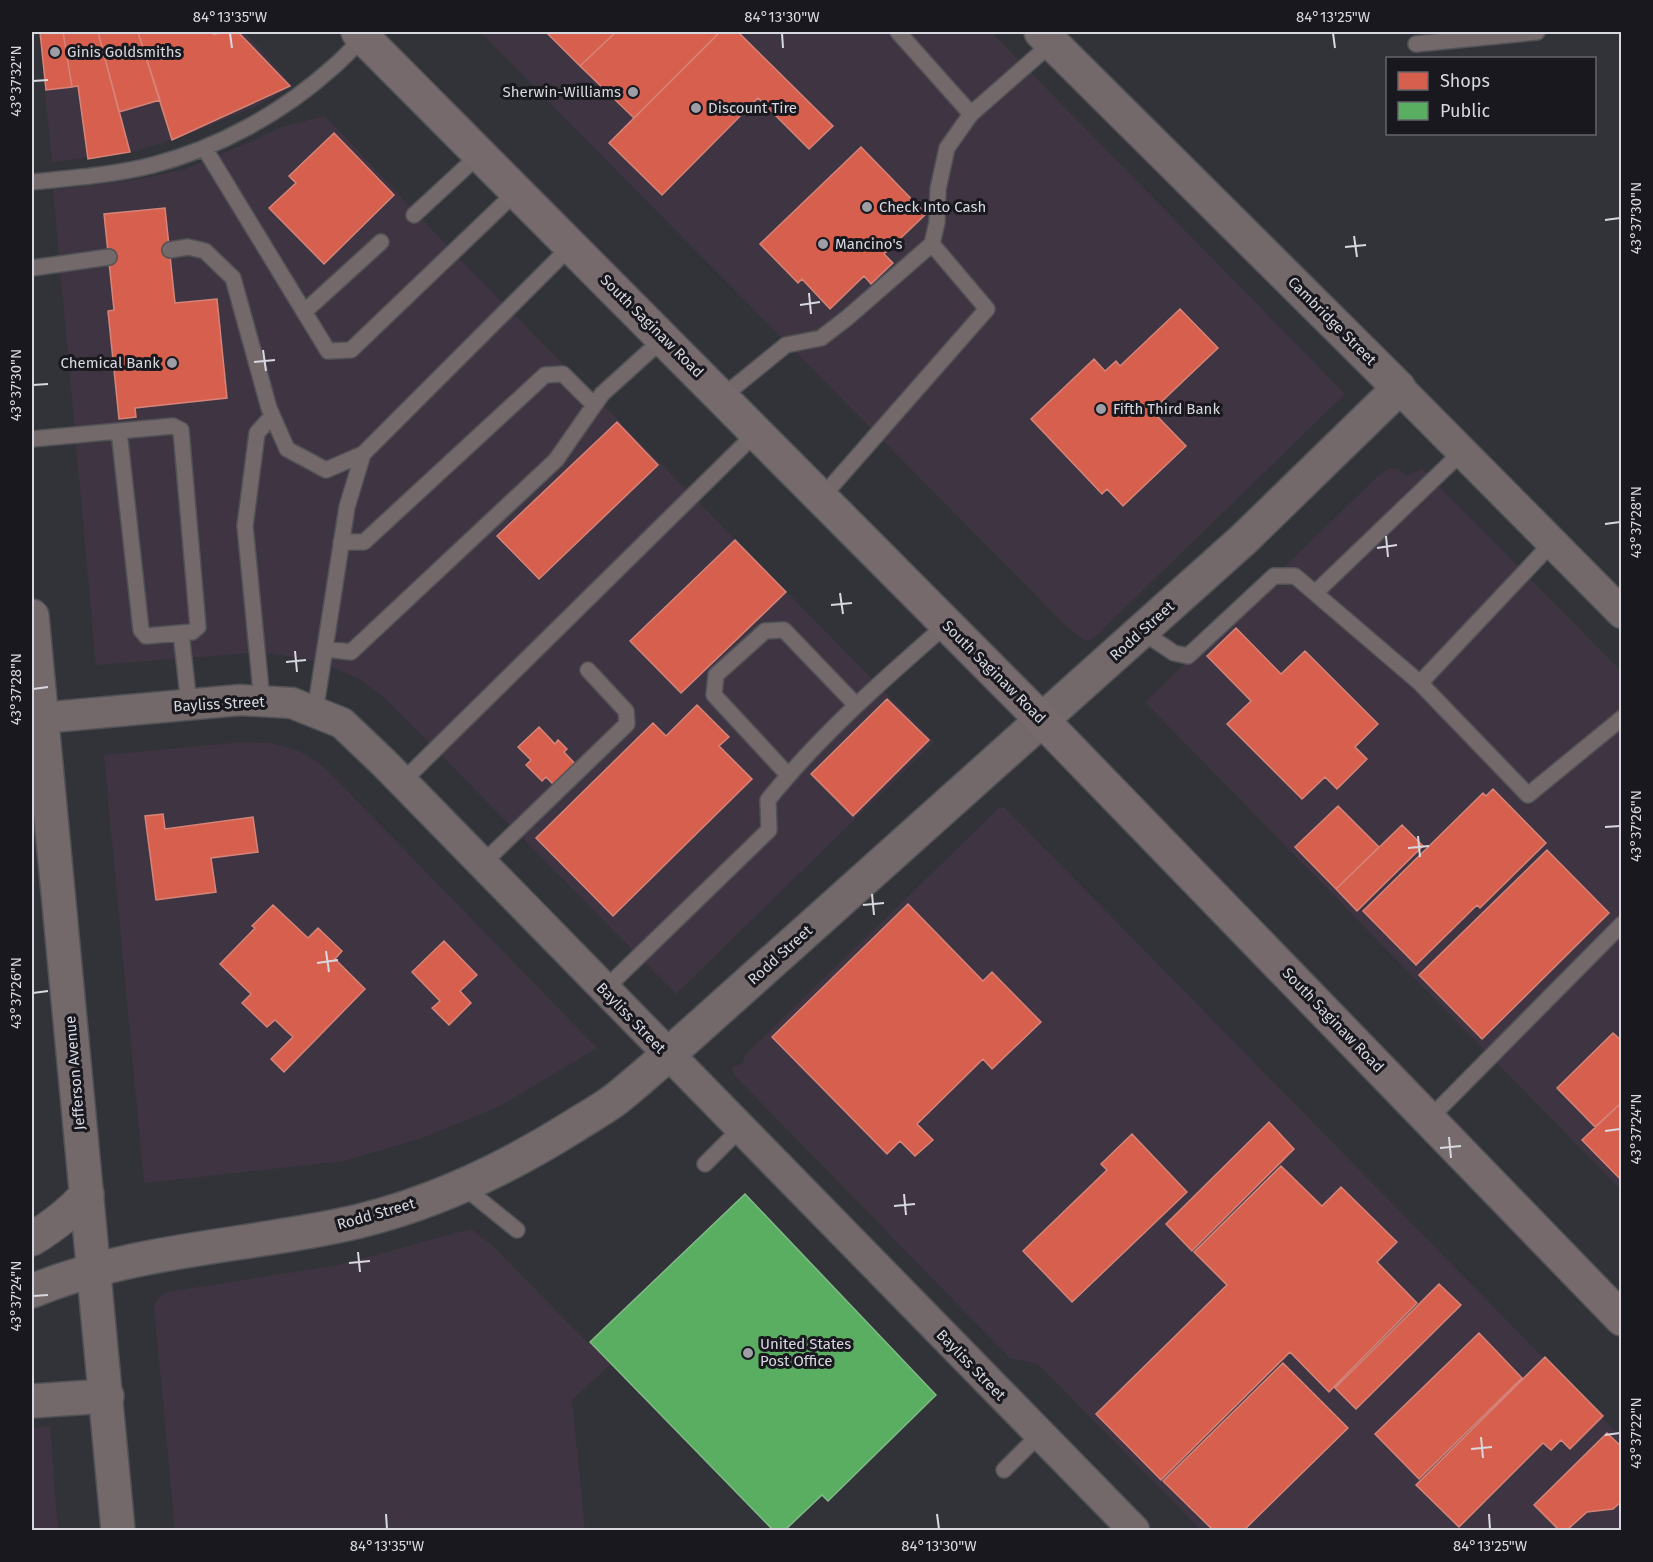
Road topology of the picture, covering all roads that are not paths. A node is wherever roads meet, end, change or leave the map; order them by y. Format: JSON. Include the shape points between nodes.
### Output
{"nodes":[{"id":1,"x":898,"y":32,"type":"edge"},
{"id":2,"x":1537,"y":32,"type":"edge"},
{"id":3,"x":363,"y":33,"type":"edge"},
{"id":4,"x":1046,"y":37,"type":"edge"},
{"id":5,"x":1416,"y":44,"type":"dead end"},
{"id":6,"x":971,"y":114,"type":"junction"},
{"id":7,"x":205,"y":149,"type":"junction"},
{"id":8,"x":480,"y":154,"type":"junction"},
{"id":9,"x":32,"y":182,"type":"edge"},
{"id":10,"x":517,"y":191,"type":"junction"},
{"id":11,"x":414,"y":215,"type":"dead end"},
{"id":12,"x":381,"y":242,"type":"dead end"},
{"id":13,"x":932,"y":244,"type":"junction"},
{"id":14,"x":572,"y":245,"type":"junction"},
{"id":15,"x":170,"y":250,"type":"dead end"},
{"id":16,"x":109,"y":257,"type":"dead end"},
{"id":17,"x":32,"y":268,"type":"edge"},
{"id":18,"x":304,"y":312,"type":"junction"},
{"id":19,"x":664,"y":339,"type":"junction"},
{"id":20,"x":1399,"y":388,"type":"junction"},
{"id":21,"x":722,"y":397,"type":"junction"},
{"id":22,"x":594,"y":405,"type":"junction"},
{"id":23,"x":272,"y":416,"type":"junction"},
{"id":24,"x":119,"y":431,"type":"junction"},
{"id":25,"x":757,"y":432,"type":"junction"},
{"id":26,"x":32,"y":439,"type":"edge"},
{"id":27,"x":1462,"y":452,"type":"junction"},
{"id":28,"x":363,"y":454,"type":"junction"},
{"id":29,"x":822,"y":497,"type":"junction"},
{"id":30,"x":341,"y":542,"type":"junction"},
{"id":31,"x":1552,"y":543,"type":"junction"},
{"id":32,"x":1314,"y":593,"type":"junction"},
{"id":33,"x":1622,"y":613,"type":"edge"},
{"id":34,"x":32,"y":616,"type":"edge"},
{"id":35,"x":946,"y":624,"type":"junction"},
{"id":36,"x":1141,"y":631,"type":"junction"},
{"id":37,"x":181,"y":633,"type":"junction"},
{"id":38,"x":325,"y":649,"type":"junction"},
{"id":39,"x":588,"y":670,"type":"dead end"},
{"id":40,"x":1420,"y":683,"type":"junction"},
{"id":41,"x":262,"y":701,"type":"junction"},
{"id":42,"x":189,"y":704,"type":"junction"},
{"id":43,"x":856,"y":705,"type":"junction"},
{"id":44,"x":315,"y":712,"type":"junction"},
{"id":45,"x":36,"y":718,"type":"edge"},
{"id":46,"x":1622,"y":718,"type":"edge"},
{"id":47,"x":1042,"y":720,"type":"junction"},
{"id":48,"x":788,"y":775,"type":"junction"},
{"id":49,"x":402,"y":782,"type":"junction"},
{"id":50,"x":483,"y":864,"type":"junction"},
{"id":51,"x":1622,"y":924,"type":"edge"},
{"id":52,"x":604,"y":990,"type":"junction"},
{"id":53,"x":668,"y":1055,"type":"junction"},
{"id":54,"x":1429,"y":1119,"type":"junction"},
{"id":55,"x":740,"y":1129,"type":"junction"},
{"id":56,"x":705,"y":1164,"type":"dead end"},
{"id":57,"x":464,"y":1187,"type":"junction"},
{"id":58,"x":87,"y":1194,"type":"junction"},
{"id":59,"x":517,"y":1230,"type":"dead end"},
{"id":60,"x":32,"y":1239,"type":"edge"},
{"id":61,"x":94,"y":1270,"type":"junction"},
{"id":62,"x":32,"y":1291,"type":"edge"},
{"id":63,"x":1622,"y":1319,"type":"edge"},
{"id":64,"x":107,"y":1396,"type":"junction"},
{"id":65,"x":32,"y":1401,"type":"edge"},
{"id":66,"x":1040,"y":1434,"type":"junction"},
{"id":67,"x":1004,"y":1470,"type":"dead end"},
{"id":68,"x":118,"y":1530,"type":"edge"},
{"id":69,"x":1134,"y":1530,"type":"edge"}],
"edges":[{"from":1,"to":6,"type":"lane"},
{"from":2,"to":5,"type":"lane"},
{"from":3,"to":7,"type":"lane","via":[[333,68],[308,88]]},
{"from":3,"to":8,"type":"main road","name":"South Saginaw Road"},
{"from":4,"to":6,"type":"lane"},
{"from":4,"to":20,"type":"street","name":"Cambridge Street"},
{"from":6,"to":13,"type":"lane","via":[[946,148]]},
{"from":7,"to":9,"type":"lane","via":[[101,175]]},
{"from":7,"to":18,"type":"lane"},
{"from":8,"to":10,"type":"main road","name":"South Saginaw Road"},
{"from":8,"to":11,"type":"lane"},
{"from":10,"to":14,"type":"main road","name":"South Saginaw Road"},
{"from":10,"to":18,"type":"lane","via":[[351,350],[328,351]]},
{"from":12,"to":18,"type":"lane"},
{"from":13,"to":21,"type":"lane","via":[[821,338],[786,345]]},
{"from":13,"to":29,"type":"lane","via":[[987,309]]},
{"from":14,"to":19,"type":"main road","name":"South Saginaw Road"},
{"from":14,"to":28,"type":"lane"},
{"from":15,"to":23,"type":"lane","via":[[188,247],[205,251],[233,278]]},
{"from":16,"to":17,"type":"lane"},
{"from":19,"to":21,"type":"main road","name":"South Saginaw Road"},
{"from":19,"to":22,"type":"lane","via":[[612,383]]},
{"from":20,"to":27,"type":"street","name":"Cambridge Street"},
{"from":20,"to":36,"type":"street","name":"Rodd Street","via":[[1244,539]]},
{"from":21,"to":25,"type":"main road","name":"South Saginaw Road"},
{"from":22,"to":30,"type":"lane","via":[[563,374],[545,375],[364,542]]},
{"from":22,"to":38,"type":"lane","via":[[556,460],[351,652]]},
{"from":23,"to":28,"type":"lane","via":[[287,449],[326,470]]},
{"from":23,"to":41,"type":"lane","via":[[257,433],[245,526]]},
{"from":24,"to":26,"type":"lane"},
{"from":24,"to":37,"type":"lane","via":[[141,630],[146,636]]},
{"from":24,"to":37,"type":"lane","via":[[173,426],[181,430],[198,627]]},
{"from":25,"to":29,"type":"main road","name":"South Saginaw Road"},
{"from":25,"to":49,"type":"lane"},
{"from":27,"to":31,"type":"street","name":"Cambridge Street"},
{"from":27,"to":32,"type":"lane"},
{"from":28,"to":30,"type":"lane"},
{"from":29,"to":35,"type":"main road","name":"South Saginaw Road"},
{"from":30,"to":38,"type":"lane"},
{"from":31,"to":33,"type":"street","name":"Cambridge Street"},
{"from":31,"to":40,"type":"lane"},
{"from":32,"to":36,"type":"lane","via":[[1295,576],[1274,576],[1188,656],[1174,653]]},
{"from":32,"to":40,"type":"lane"},
{"from":34,"to":45,"type":"street","name":"Jefferson Avenue"},
{"from":35,"to":43,"type":"lane"},
{"from":35,"to":47,"type":"main road","name":"South Saginaw Road"},
{"from":36,"to":47,"type":"street","name":"Rodd Street"},
{"from":37,"to":42,"type":"lane"},
{"from":38,"to":44,"type":"lane"},
{"from":39,"to":50,"type":"lane","via":[[626,711],[627,724]]},
{"from":40,"to":46,"type":"lane","via":[[1528,795]]},
{"from":41,"to":42,"type":"street","name":"Bayliss Street"},
{"from":41,"to":44,"type":"street","name":"Bayliss Street","via":[[292,703]]},
{"from":42,"to":45,"type":"street","name":"Bayliss Street"},
{"from":43,"to":48,"type":"lane"},
{"from":43,"to":48,"type":"lane","via":[[784,630],[765,631],[716,675],[714,695]]},
{"from":44,"to":49,"type":"street","name":"Bayliss Street","via":[[342,723]]},
{"from":45,"to":58,"type":"street","name":"Jefferson Avenue"},
{"from":47,"to":53,"type":"street","name":"Rodd Street"},
{"from":47,"to":54,"type":"main road","name":"South Saginaw Road"},
{"from":48,"to":52,"type":"lane","via":[[768,800],[769,830]]},
{"from":49,"to":50,"type":"street","name":"Bayliss Street"},
{"from":50,"to":52,"type":"street","name":"Bayliss Street"},
{"from":51,"to":54,"type":"lane"},
{"from":52,"to":53,"type":"street","name":"Bayliss Street"},
{"from":53,"to":55,"type":"street","name":"Bayliss Street"},
{"from":53,"to":57,"type":"street","name":"Rodd Street","via":[[615,1100]]},
{"from":54,"to":63,"type":"main road","name":"South Saginaw Road"},
{"from":55,"to":56,"type":"lane"},
{"from":55,"to":66,"type":"street","name":"Bayliss Street"},
{"from":57,"to":59,"type":"lane"},
{"from":57,"to":61,"type":"street","name":"Rodd Street","via":[[337,1226],[182,1251]]},
{"from":58,"to":60,"type":"street","via":[[56,1224]]},
{"from":58,"to":61,"type":"street","name":"Jefferson Avenue"},
{"from":61,"to":62,"type":"street","name":"Rodd Street"},
{"from":61,"to":64,"type":"street","name":"Jefferson Avenue"},
{"from":64,"to":65,"type":"street"},
{"from":64,"to":68,"type":"street","name":"Jefferson Avenue"},
{"from":66,"to":67,"type":"lane"},
{"from":66,"to":69,"type":"street","name":"Bayliss Street"}]}
